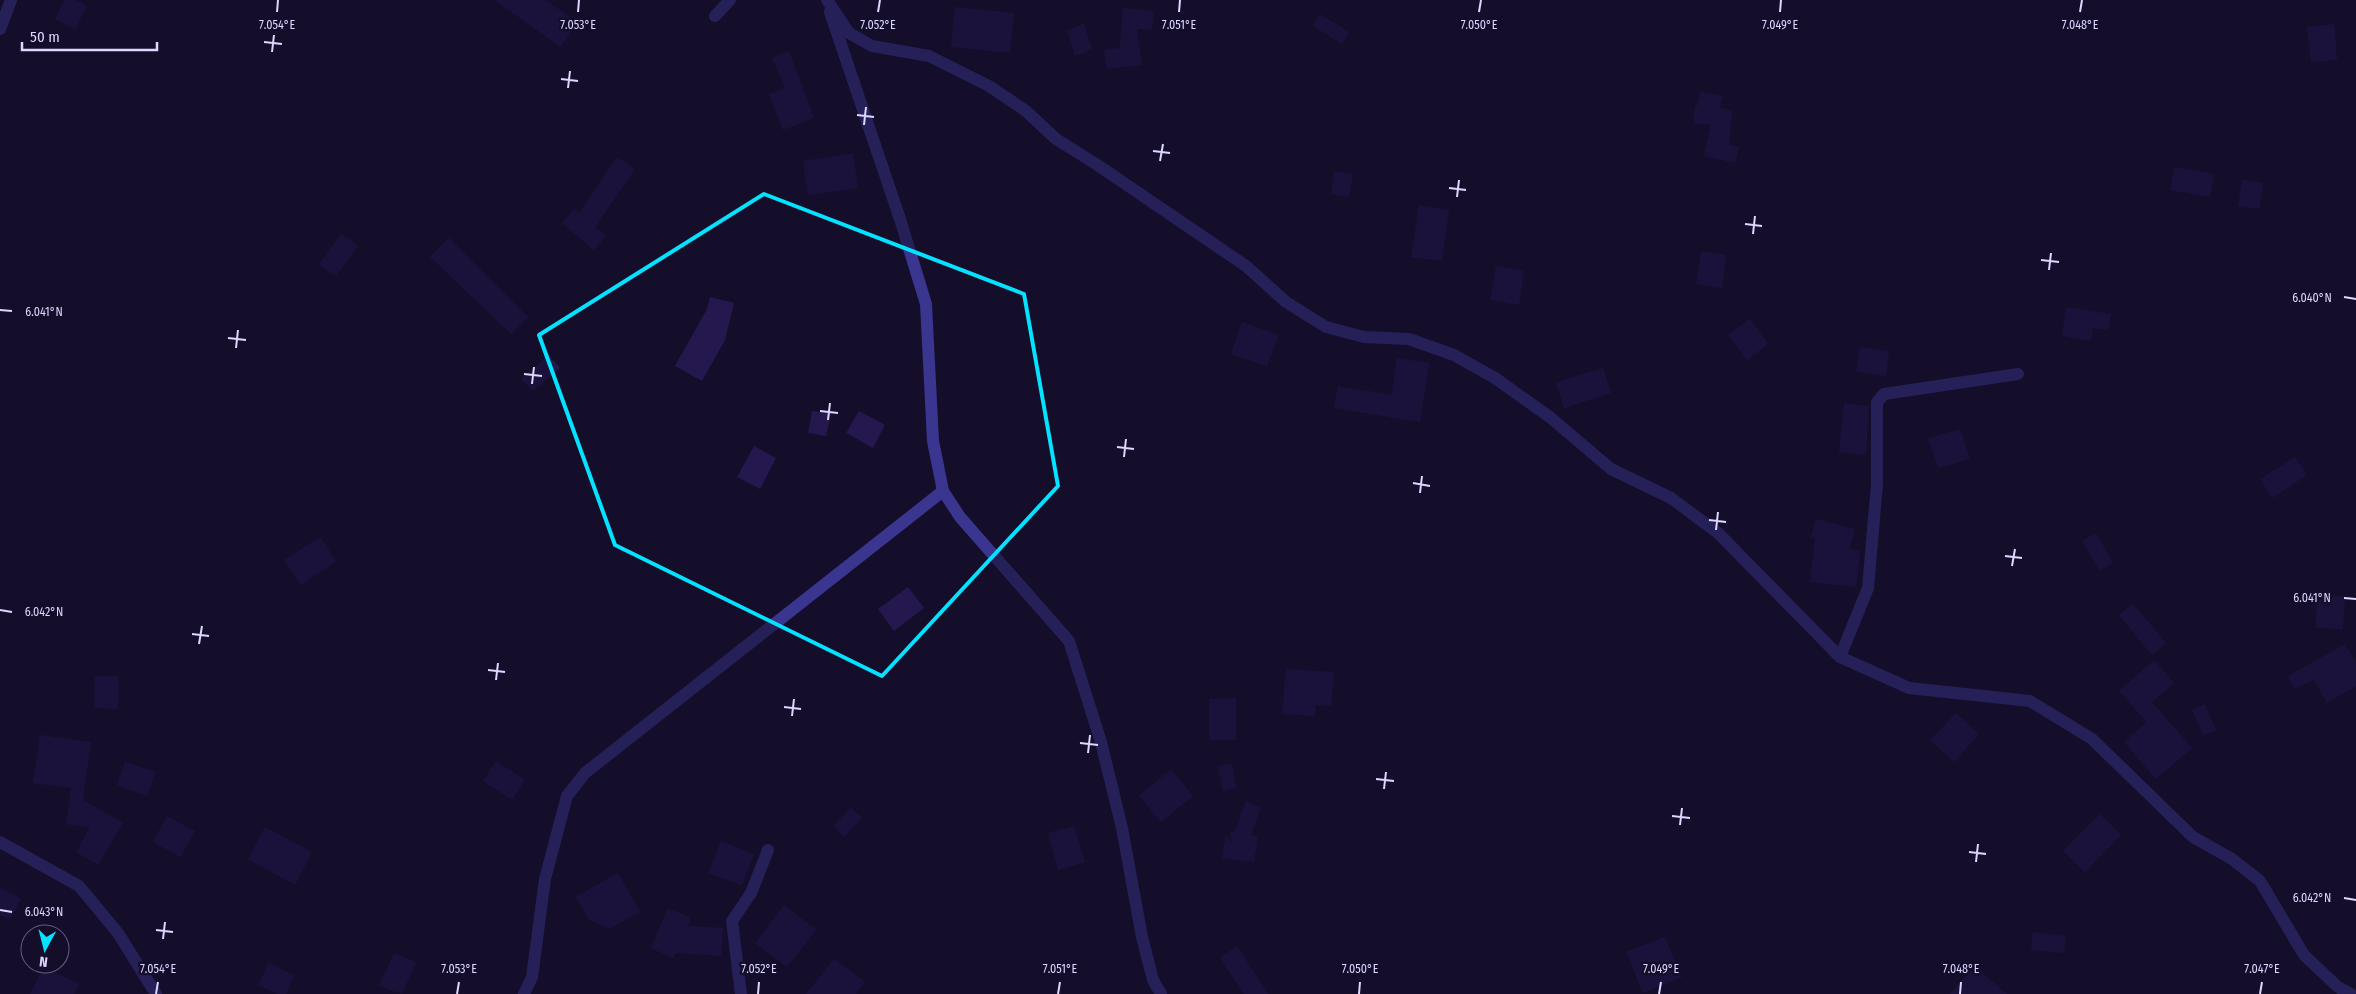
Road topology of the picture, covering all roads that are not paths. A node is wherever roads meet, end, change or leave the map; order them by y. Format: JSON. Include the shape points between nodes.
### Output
{"nodes":[{"id":1,"x":11,"y":0,"type":"edge"},
{"id":2,"x":730,"y":0,"type":"edge"},
{"id":3,"x":826,"y":0,"type":"edge"},
{"id":4,"x":715,"y":16,"type":"dead end"},
{"id":5,"x":0,"y":29,"type":"edge"},
{"id":6,"x":2018,"y":374,"type":"dead end"},
{"id":7,"x":943,"y":491,"type":"junction"},
{"id":8,"x":1840,"y":657,"type":"junction"},
{"id":9,"x":0,"y":842,"type":"edge"},
{"id":10,"x":768,"y":850,"type":"dead end"},
{"id":11,"x":156,"y":994,"type":"edge"},
{"id":12,"x":524,"y":994,"type":"edge"},
{"id":13,"x":741,"y":994,"type":"edge"},
{"id":14,"x":1161,"y":994,"type":"edge"},
{"id":15,"x":2352,"y":994,"type":"edge"}],
"edges":[{"from":1,"to":5,"type":"street"},
{"from":2,"to":4,"type":"street"},
{"from":3,"to":7,"type":"street","via":[[926,304],[932,441]]},
{"from":3,"to":8,"type":"street","via":[[850,33],[872,46],[929,56],[989,86],[1026,111],[1056,138],[1246,266],[1286,302],[1326,326],[1364,337],[1408,339],[1454,354],[1495,378],[1551,418],[1611,469],[1671,498],[1718,534]]},
{"from":6,"to":8,"type":"street","via":[[1884,394],[1877,402],[1877,484],[1868,588]]},
{"from":7,"to":12,"type":"street","via":[[585,773],[567,796],[544,879],[532,977]]},
{"from":7,"to":14,"type":"street","via":[[960,517],[1068,640],[1101,742],[1153,980]]},
{"from":8,"to":15,"type":"street","via":[[1909,688],[2030,701],[2092,739],[2193,837],[2232,859],[2260,881],[2304,955],[2338,987]]},
{"from":9,"to":11,"type":"street","via":[[80,886],[118,933]]},
{"from":10,"to":13,"type":"street","via":[[751,893],[732,921]]}]}
